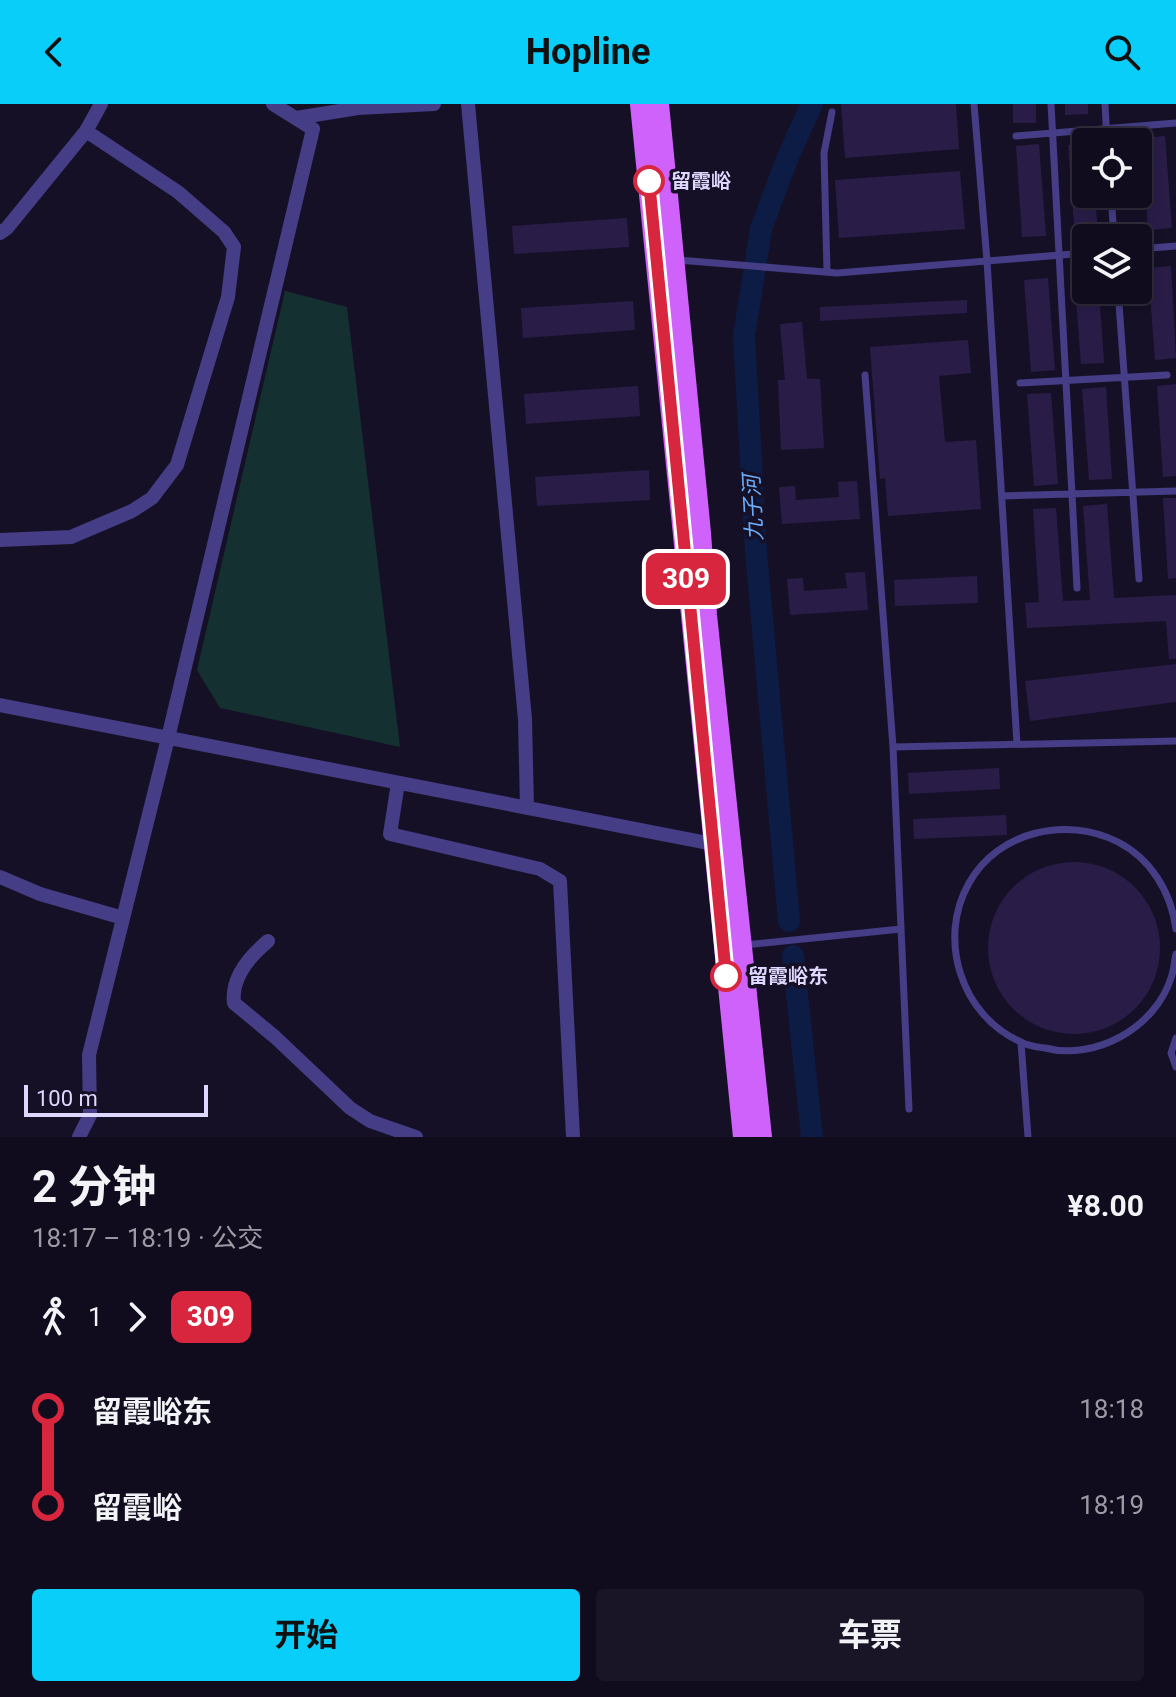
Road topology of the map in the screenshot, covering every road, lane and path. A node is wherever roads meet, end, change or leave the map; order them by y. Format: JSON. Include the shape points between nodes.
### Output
{"nodes":[{"id":1,"x":101,"y":104,"type":"edge"},
{"id":2,"x":273,"y":104,"type":"edge"},
{"id":3,"x":434,"y":104,"type":"edge"},
{"id":4,"x":468,"y":104,"type":"edge"},
{"id":5,"x":640,"y":104,"type":"edge"},
{"id":6,"x":659,"y":104,"type":"edge"},
{"id":7,"x":974,"y":104,"type":"edge"},
{"id":8,"x":1051,"y":104,"type":"edge"},
{"id":9,"x":1105,"y":104,"type":"edge"},
{"id":10,"x":832,"y":112,"type":"dead end"},
{"id":11,"x":296,"y":118,"type":"junction"},
{"id":12,"x":1176,"y":123,"type":"edge"},
{"id":13,"x":1106,"y":128,"type":"joint"},
{"id":14,"x":86,"y":131,"type":"junction"},
{"id":15,"x":1072,"y":131,"type":"edge"},
{"id":16,"x":1052,"y":133,"type":"junction"},
{"id":17,"x":1016,"y":136,"type":"dead end"},
{"id":18,"x":0,"y":233,"type":"edge"},
{"id":19,"x":1176,"y":246,"type":"edge"},
{"id":20,"x":1152,"y":248,"type":"edge"},
{"id":21,"x":1072,"y":254,"type":"edge"},
{"id":22,"x":1059,"y":255,"type":"junction"},
{"id":23,"x":674,"y":259,"type":"junction"},
{"id":24,"x":987,"y":261,"type":"junction"},
{"id":25,"x":827,"y":272,"type":"junction"},
{"id":26,"x":1119,"y":304,"type":"edge"},
{"id":27,"x":865,"y":375,"type":"dead end"},
{"id":28,"x":1167,"y":375,"type":"dead end"},
{"id":29,"x":1125,"y":377,"type":"junction"},
{"id":30,"x":1066,"y":380,"type":"junction"},
{"id":31,"x":1020,"y":383,"type":"dead end"},
{"id":32,"x":1176,"y":491,"type":"edge"},
{"id":33,"x":1133,"y":492,"type":"junction"},
{"id":34,"x":1072,"y":494,"type":"junction"},
{"id":35,"x":1002,"y":496,"type":"junction"},
{"id":36,"x":0,"y":540,"type":"edge"},
{"id":37,"x":1139,"y":579,"type":"dead end"},
{"id":38,"x":1077,"y":588,"type":"dead end"},
{"id":39,"x":0,"y":705,"type":"edge"},
{"id":40,"x":168,"y":738,"type":"junction"},
{"id":41,"x":1176,"y":741,"type":"edge"},
{"id":42,"x":1017,"y":744,"type":"junction"},
{"id":43,"x":893,"y":747,"type":"junction"},
{"id":44,"x":398,"y":783,"type":"junction"},
{"id":45,"x":527,"y":808,"type":"junction"},
{"id":46,"x":713,"y":844,"type":"junction"},
{"id":47,"x":0,"y":877,"type":"edge"},
{"id":48,"x":123,"y":918,"type":"junction"},
{"id":49,"x":901,"y":929,"type":"junction"},
{"id":50,"x":1176,"y":929,"type":"edge"},
{"id":51,"x":268,"y":941,"type":"dead end"},
{"id":52,"x":743,"y":945,"type":"junction"},
{"id":53,"x":1176,"y":954,"type":"edge"},
{"id":54,"x":1176,"y":1038,"type":"edge"},
{"id":55,"x":1021,"y":1043,"type":"junction"},
{"id":56,"x":1176,"y":1067,"type":"edge"},
{"id":57,"x":909,"y":1109,"type":"dead end"},
{"id":58,"x":79,"y":1137,"type":"edge"},
{"id":59,"x":416,"y":1137,"type":"edge"},
{"id":60,"x":573,"y":1137,"type":"edge"},
{"id":61,"x":743,"y":1137,"type":"edge"},
{"id":62,"x":762,"y":1137,"type":"edge"},
{"id":63,"x":1028,"y":1137,"type":"edge"}],
"edges":[{"from":1,"to":14,"type":"street"},
{"from":2,"to":11,"type":"street"},
{"from":3,"to":11,"type":"street"},
{"from":4,"to":45,"type":"street","via":[[525,719]]},
{"from":5,"to":46,"type":"main road"},
{"from":6,"to":23,"type":"main road"},
{"from":7,"to":24,"type":"lane"},
{"from":8,"to":16,"type":"lane"},
{"from":9,"to":13,"type":"lane"},
{"from":10,"to":25,"type":"lane","via":[[824,153]]},
{"from":11,"to":40,"type":"street","via":[[313,129]]},
{"from":12,"to":13,"type":"lane"},
{"from":14,"to":18,"type":"street"},
{"from":14,"to":36,"type":"street","via":[[178,192],[224,232],[234,247],[228,297],[177,465],[152,498],[71,537]]},
{"from":15,"to":16,"type":"lane"},
{"from":16,"to":17,"type":"lane"},
{"from":16,"to":22,"type":"lane"},
{"from":19,"to":20,"type":"lane"},
{"from":21,"to":22,"type":"lane"},
{"from":22,"to":24,"type":"lane"},
{"from":22,"to":30,"type":"lane"},
{"from":23,"to":25,"type":"lane"},
{"from":23,"to":52,"type":"main road"},
{"from":24,"to":25,"type":"lane"},
{"from":24,"to":35,"type":"lane"},
{"from":26,"to":29,"type":"lane"},
{"from":27,"to":43,"type":"lane"},
{"from":28,"to":29,"type":"lane"},
{"from":29,"to":30,"type":"lane"},
{"from":29,"to":33,"type":"lane"},
{"from":30,"to":31,"type":"lane"},
{"from":30,"to":34,"type":"lane"},
{"from":32,"to":33,"type":"lane"},
{"from":33,"to":34,"type":"lane"},
{"from":33,"to":37,"type":"lane"},
{"from":34,"to":35,"type":"lane"},
{"from":34,"to":38,"type":"lane"},
{"from":35,"to":42,"type":"lane"},
{"from":39,"to":40,"type":"street"},
{"from":40,"to":44,"type":"street"},
{"from":40,"to":48,"type":"street"},
{"from":41,"to":42,"type":"lane"},
{"from":42,"to":43,"type":"lane"},
{"from":43,"to":49,"type":"lane"},
{"from":44,"to":45,"type":"street"},
{"from":44,"to":60,"type":"street","via":[[390,834],[540,869],[560,881]]},
{"from":45,"to":46,"type":"street"},
{"from":46,"to":61,"type":"main road"},
{"from":47,"to":48,"type":"street"},
{"from":48,"to":58,"type":"street","via":[[89,1055],[90,1115]]},
{"from":49,"to":52,"type":"lane"},
{"from":49,"to":57,"type":"lane"},
{"from":50,"to":55,"type":"lane","via":[[1158,876],[1132,850],[1100,833],[1064,828],[1027,834],[994,853],[969,882],[956,917],[954,955],[966,991],[989,1022]]},
{"from":51,"to":59,"type":"street","via":[[251,956],[232,990],[234,1003],[350,1108]]},
{"from":52,"to":62,"type":"main road"},
{"from":53,"to":55,"type":"lane","via":[[1171,979],[1153,1011],[1126,1035],[1092,1049],[1056,1051]]},
{"from":54,"to":56,"type":"lane","via":[[1171,1053]]},
{"from":55,"to":63,"type":"lane"}]}
